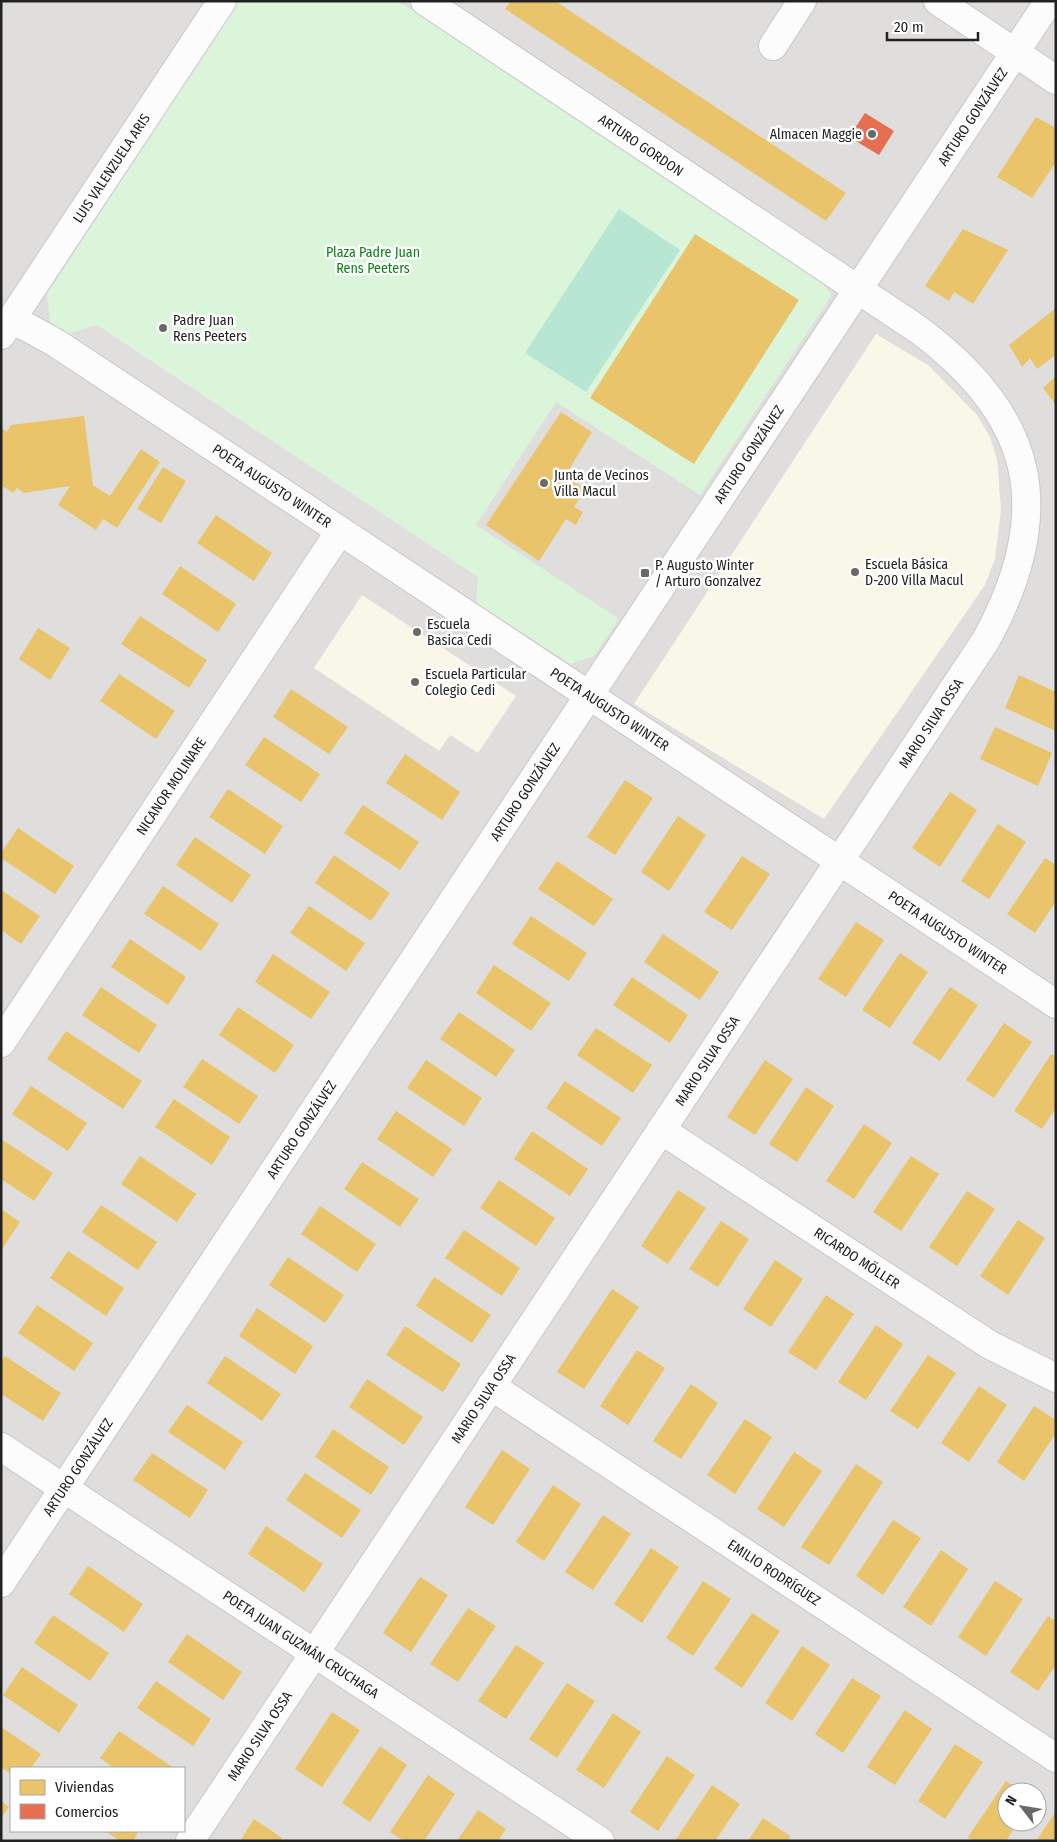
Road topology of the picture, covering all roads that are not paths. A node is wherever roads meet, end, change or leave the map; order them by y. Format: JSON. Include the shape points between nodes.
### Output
{"nodes":[{"id":1,"x":222,"y":1,"type":"edge"},
{"id":2,"x":425,"y":1,"type":"edge"},
{"id":3,"x":802,"y":1,"type":"edge"},
{"id":4,"x":938,"y":1,"type":"edge"},
{"id":5,"x":1049,"y":1,"type":"edge"},
{"id":6,"x":773,"y":46,"type":"dead end"},
{"id":7,"x":1015,"y":52,"type":"junction"},
{"id":8,"x":1056,"y":80,"type":"edge"},
{"id":9,"x":858,"y":289,"type":"junction"},
{"id":10,"x":4,"y":326,"type":"edge"},
{"id":11,"x":340,"y":531,"type":"junction"},
{"id":12,"x":589,"y":695,"type":"junction"},
{"id":13,"x":840,"y":861,"type":"junction"},
{"id":14,"x":1056,"y":1004,"type":"edge"},
{"id":15,"x":1,"y":1043,"type":"edge"},
{"id":16,"x":661,"y":1130,"type":"junction"},
{"id":17,"x":1056,"y":1378,"type":"edge"},
{"id":18,"x":491,"y":1386,"type":"junction"},
{"id":19,"x":1,"y":1447,"type":"edge"},
{"id":20,"x":64,"y":1488,"type":"junction"},
{"id":21,"x":1,"y":1582,"type":"edge"},
{"id":22,"x":315,"y":1652,"type":"junction"},
{"id":23,"x":1056,"y":1758,"type":"edge"},
{"id":24,"x":190,"y":1841,"type":"edge"},
{"id":25,"x":600,"y":1841,"type":"edge"}],
"edges":[{"from":1,"to":10,"type":"street","name":"LUIS VALENZUELA ARIS"},
{"from":2,"to":9,"type":"street","name":"ARTURO GORDON"},
{"from":3,"to":6,"type":"street"},
{"from":4,"to":7,"type":"street"},
{"from":5,"to":7,"type":"street","name":"ARTURO GONZÁLVEZ"},
{"from":7,"to":8,"type":"street"},
{"from":7,"to":9,"type":"street","name":"ARTURO GONZÁLVEZ"},
{"from":9,"to":12,"type":"street","name":"ARTURO GONZÁLVEZ"},
{"from":9,"to":13,"type":"street","name":"MARIO SILVA OSSA","via":[[935,342],[984,388],[1014,435],[1023,461],[1028,504],[1024,550],[1003,610]]},
{"from":10,"to":11,"type":"street","name":"POETA AUGUSTO WINTER","via":[[46,337]]},
{"from":11,"to":12,"type":"street","name":"POETA AUGUSTO WINTER"},
{"from":11,"to":15,"type":"street","name":"NICANOR MOLINARE"},
{"from":12,"to":13,"type":"street","name":"POETA AUGUSTO WINTER"},
{"from":12,"to":20,"type":"street","name":"ARTURO GONZÁLVEZ"},
{"from":13,"to":14,"type":"street","name":"POETA AUGUSTO WINTER"},
{"from":13,"to":16,"type":"street","name":"MARIO SILVA OSSA"},
{"from":16,"to":17,"type":"street","name":"RICARDO MÖLLER","via":[[990,1345]]},
{"from":16,"to":18,"type":"street","name":"MARIO SILVA OSSA"},
{"from":18,"to":22,"type":"street","name":"MARIO SILVA OSSA"},
{"from":18,"to":23,"type":"street","name":"EMILIO RODRÍGUEZ"},
{"from":19,"to":20,"type":"street","name":"POETA JUAN GUZMÁN CRUCHAGA"},
{"from":20,"to":21,"type":"street","name":"ARTURO GONZÁLVEZ"},
{"from":20,"to":22,"type":"street","name":"POETA JUAN GUZMÁN CRUCHAGA"},
{"from":22,"to":24,"type":"street","name":"MARIO SILVA OSSA"},
{"from":22,"to":25,"type":"street","name":"POETA JUAN GUZMÁN CRUCHAGA"}]}
